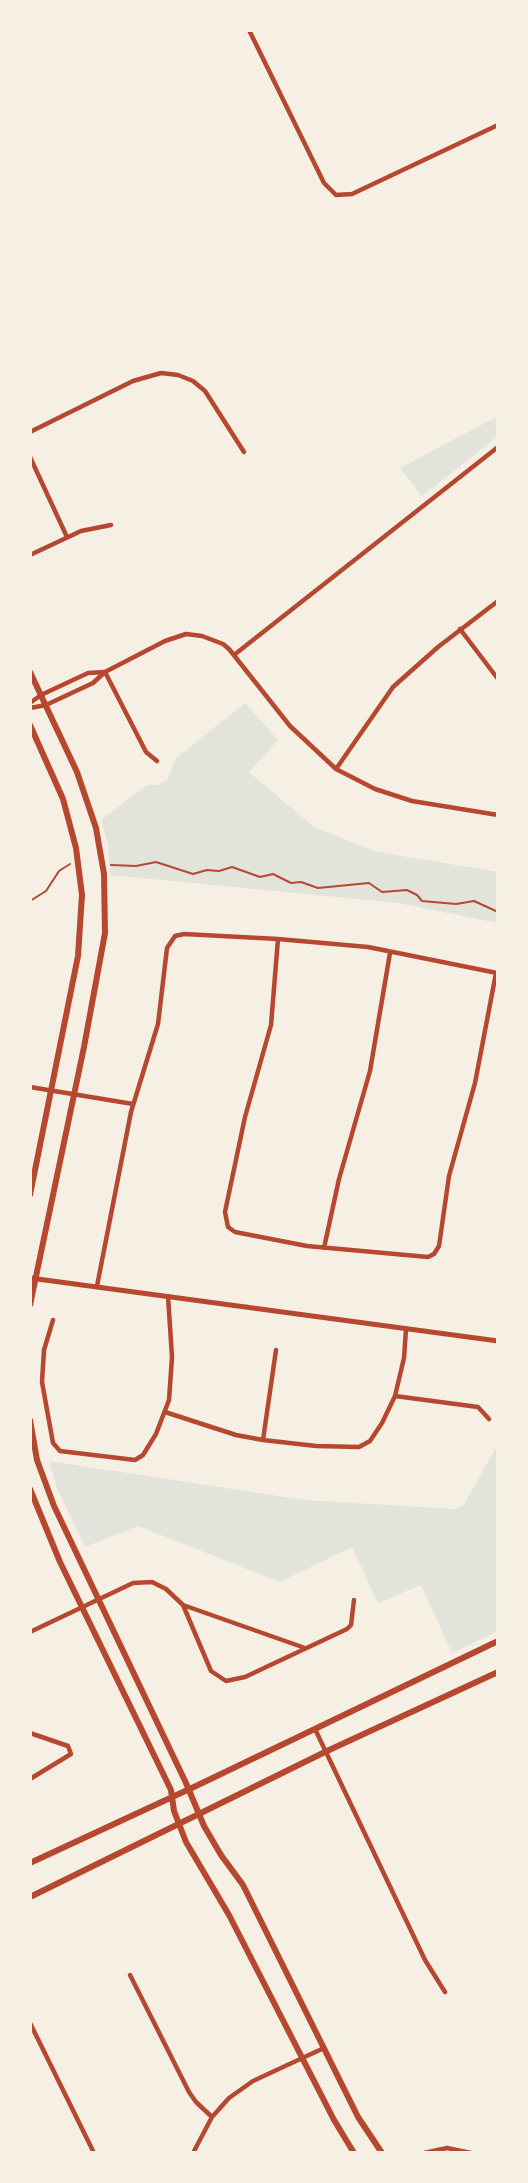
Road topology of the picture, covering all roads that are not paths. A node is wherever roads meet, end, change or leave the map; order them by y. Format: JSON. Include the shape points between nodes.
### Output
{"nodes":[{"id":1,"x":249,"y":30,"type":"edge"},
{"id":2,"x":498,"y":125,"type":"edge"},
{"id":3,"x":30,"y":432,"type":"edge"},
{"id":4,"x":498,"y":447,"type":"edge"},
{"id":5,"x":244,"y":452,"type":"dead end"},
{"id":6,"x":30,"y":457,"type":"edge"},
{"id":7,"x":111,"y":525,"type":"dead end"},
{"id":8,"x":67,"y":537,"type":"junction"},
{"id":9,"x":30,"y":555,"type":"edge"},
{"id":10,"x":498,"y":601,"type":"edge"},
{"id":11,"x":460,"y":629,"type":"junction"},
{"id":12,"x":233,"y":655,"type":"junction"},
{"id":13,"x":30,"y":672,"type":"edge"},
{"id":14,"x":105,"y":672,"type":"junction"},
{"id":15,"x":498,"y":679,"type":"edge"},
{"id":16,"x":41,"y":695,"type":"junction"},
{"id":17,"x":46,"y":705,"type":"junction"},
{"id":18,"x":30,"y":706,"type":"edge"},
{"id":19,"x":30,"y":725,"type":"edge"},
{"id":20,"x":157,"y":761,"type":"dead end"},
{"id":21,"x":337,"y":769,"type":"junction"},
{"id":22,"x":498,"y":815,"type":"edge"},
{"id":23,"x":278,"y":939,"type":"junction"},
{"id":24,"x":390,"y":953,"type":"junction"},
{"id":25,"x":497,"y":973,"type":"edge"},
{"id":26,"x":30,"y":1087,"type":"edge"},
{"id":27,"x":52,"y":1091,"type":"junction"},
{"id":28,"x":74,"y":1094,"type":"junction"},
{"id":29,"x":134,"y":1104,"type":"junction"},
{"id":30,"x":30,"y":1195,"type":"edge"},
{"id":31,"x":324,"y":1248,"type":"junction"},
{"id":32,"x":33,"y":1278,"type":"edge"},
{"id":33,"x":97,"y":1286,"type":"junction"},
{"id":34,"x":168,"y":1296,"type":"junction"},
{"id":35,"x":30,"y":1305,"type":"edge"},
{"id":36,"x":52,"y":1320,"type":"dead end"},
{"id":37,"x":406,"y":1329,"type":"junction"},
{"id":38,"x":498,"y":1341,"type":"edge"},
{"id":39,"x":276,"y":1350,"type":"dead end"},
{"id":40,"x":395,"y":1396,"type":"junction"},
{"id":41,"x":165,"y":1412,"type":"junction"},
{"id":42,"x":489,"y":1419,"type":"dead end"},
{"id":43,"x":30,"y":1420,"type":"edge"},
{"id":44,"x":263,"y":1440,"type":"junction"},
{"id":45,"x":30,"y":1489,"type":"edge"},
{"id":46,"x":98,"y":1600,"type":"junction"},
{"id":47,"x":354,"y":1600,"type":"dead end"},
{"id":48,"x":183,"y":1605,"type":"junction"},
{"id":49,"x":83,"y":1608,"type":"junction"},
{"id":50,"x":30,"y":1632,"type":"edge"},
{"id":51,"x":498,"y":1641,"type":"edge"},
{"id":52,"x":306,"y":1648,"type":"junction"},
{"id":53,"x":498,"y":1672,"type":"edge"},
{"id":54,"x":316,"y":1729,"type":"junction"},
{"id":55,"x":30,"y":1733,"type":"edge"},
{"id":56,"x":327,"y":1751,"type":"junction"},
{"id":57,"x":30,"y":1779,"type":"edge"},
{"id":58,"x":189,"y":1790,"type":"junction"},
{"id":59,"x":172,"y":1796,"type":"junction"},
{"id":60,"x":199,"y":1814,"type":"junction"},
{"id":61,"x":179,"y":1824,"type":"junction"},
{"id":62,"x":30,"y":1863,"type":"edge"},
{"id":63,"x":30,"y":1897,"type":"edge"},
{"id":64,"x":130,"y":1975,"type":"dead end"},
{"id":65,"x":444,"y":1992,"type":"dead end"},
{"id":66,"x":30,"y":2023,"type":"edge"},
{"id":67,"x":36,"y":2036,"type":"junction"},
{"id":68,"x":30,"y":2039,"type":"edge"},
{"id":69,"x":324,"y":2048,"type":"junction"},
{"id":70,"x":303,"y":2058,"type":"junction"},
{"id":71,"x":212,"y":2117,"type":"junction"},
{"id":72,"x":94,"y":2153,"type":"edge"},
{"id":73,"x":193,"y":2153,"type":"edge"},
{"id":74,"x":354,"y":2153,"type":"edge"},
{"id":75,"x":383,"y":2153,"type":"edge"},
{"id":76,"x":424,"y":2153,"type":"edge"},
{"id":77,"x":471,"y":2153,"type":"edge"}],
"edges":[{"from":1,"to":2,"type":"street","via":[[324,183],[336,195],[352,194]]},
{"from":3,"to":5,"type":"street","via":[[133,381],[161,373],[178,374],[205,391]]},
{"from":4,"to":12,"type":"street"},
{"from":6,"to":8,"type":"street"},
{"from":7,"to":8,"type":"street"},
{"from":8,"to":9,"type":"street"},
{"from":10,"to":11,"type":"street"},
{"from":11,"to":15,"type":"street"},
{"from":11,"to":21,"type":"street","via":[[393,687]]},
{"from":12,"to":14,"type":"street","via":[[223,644],[186,634]]},
{"from":12,"to":21,"type":"street","via":[[289,726]]},
{"from":13,"to":16,"type":"main road"},
{"from":14,"to":16,"type":"street","via":[[88,673]]},
{"from":14,"to":17,"type":"street","via":[[93,683]]},
{"from":14,"to":20,"type":"street","via":[[146,752]]},
{"from":16,"to":17,"type":"main road"},
{"from":16,"to":18,"type":"street"},
{"from":17,"to":18,"type":"street"},
{"from":17,"to":28,"type":"main road","via":[[85,793],[104,874],[104,933]]},
{"from":19,"to":27,"type":"main road","via":[[63,799],[82,895],[78,956]]},
{"from":21,"to":22,"type":"street","via":[[412,801]]},
{"from":23,"to":24,"type":"street"},
{"from":23,"to":29,"type":"street","via":[[175,936],[167,948],[158,1024]]},
{"from":23,"to":31,"type":"street","via":[[271,1025],[225,1212],[228,1227],[235,1232]]},
{"from":24,"to":25,"type":"street"},
{"from":24,"to":31,"type":"street","via":[[370,1071]]},
{"from":25,"to":31,"type":"street","via":[[434,1254]]},
{"from":26,"to":27,"type":"street"},
{"from":27,"to":28,"type":"street"},
{"from":27,"to":30,"type":"main road"},
{"from":28,"to":29,"type":"street"},
{"from":28,"to":32,"type":"main road"},
{"from":29,"to":33,"type":"street"},
{"from":32,"to":33,"type":"street"},
{"from":32,"to":35,"type":"main road"},
{"from":33,"to":34,"type":"street"},
{"from":34,"to":37,"type":"street"},
{"from":34,"to":41,"type":"street","via":[[172,1357]]},
{"from":36,"to":41,"type":"street","via":[[42,1382],[52,1443],[60,1451],[135,1460],[143,1455]]},
{"from":37,"to":38,"type":"street"},
{"from":37,"to":40,"type":"street"},
{"from":39,"to":44,"type":"street"},
{"from":40,"to":42,"type":"street","via":[[478,1407]]},
{"from":40,"to":44,"type":"street","via":[[370,1441],[359,1447]]},
{"from":41,"to":44,"type":"street"},
{"from":43,"to":46,"type":"main road","via":[[37,1460],[54,1506]]},
{"from":45,"to":49,"type":"main road"},
{"from":46,"to":48,"type":"street","via":[[133,1583],[152,1582]]},
{"from":46,"to":49,"type":"street"},
{"from":46,"to":58,"type":"main road"},
{"from":47,"to":52,"type":"street","via":[[347,1629]]},
{"from":48,"to":52,"type":"street"},
{"from":48,"to":52,"type":"street","via":[[211,1671],[226,1681],[245,1678]]},
{"from":49,"to":50,"type":"street"},
{"from":49,"to":59,"type":"main road"},
{"from":51,"to":54,"type":"main road"},
{"from":53,"to":56,"type":"main road"},
{"from":54,"to":56,"type":"street"},
{"from":54,"to":58,"type":"main road"},
{"from":55,"to":57,"type":"street","via":[[68,1746],[71,1754]]},
{"from":56,"to":60,"type":"main road"},
{"from":56,"to":65,"type":"street"},
{"from":58,"to":59,"type":"main road"},
{"from":58,"to":60,"type":"main road"},
{"from":59,"to":61,"type":"main road"},
{"from":59,"to":62,"type":"main road"},
{"from":60,"to":61,"type":"main road"},
{"from":60,"to":69,"type":"main road","via":[[220,1855],[243,1885]]},
{"from":61,"to":63,"type":"main road"},
{"from":61,"to":70,"type":"main road"},
{"from":64,"to":71,"type":"street","via":[[189,2092]]},
{"from":66,"to":67,"type":"street"},
{"from":67,"to":68,"type":"street"},
{"from":67,"to":72,"type":"street"},
{"from":69,"to":70,"type":"street"},
{"from":69,"to":75,"type":"main road","via":[[358,2118]]},
{"from":70,"to":71,"type":"street","via":[[253,2081]]},
{"from":70,"to":74,"type":"main road"},
{"from":71,"to":73,"type":"street"},
{"from":76,"to":77,"type":"street","via":[[447,2148]]}]}
